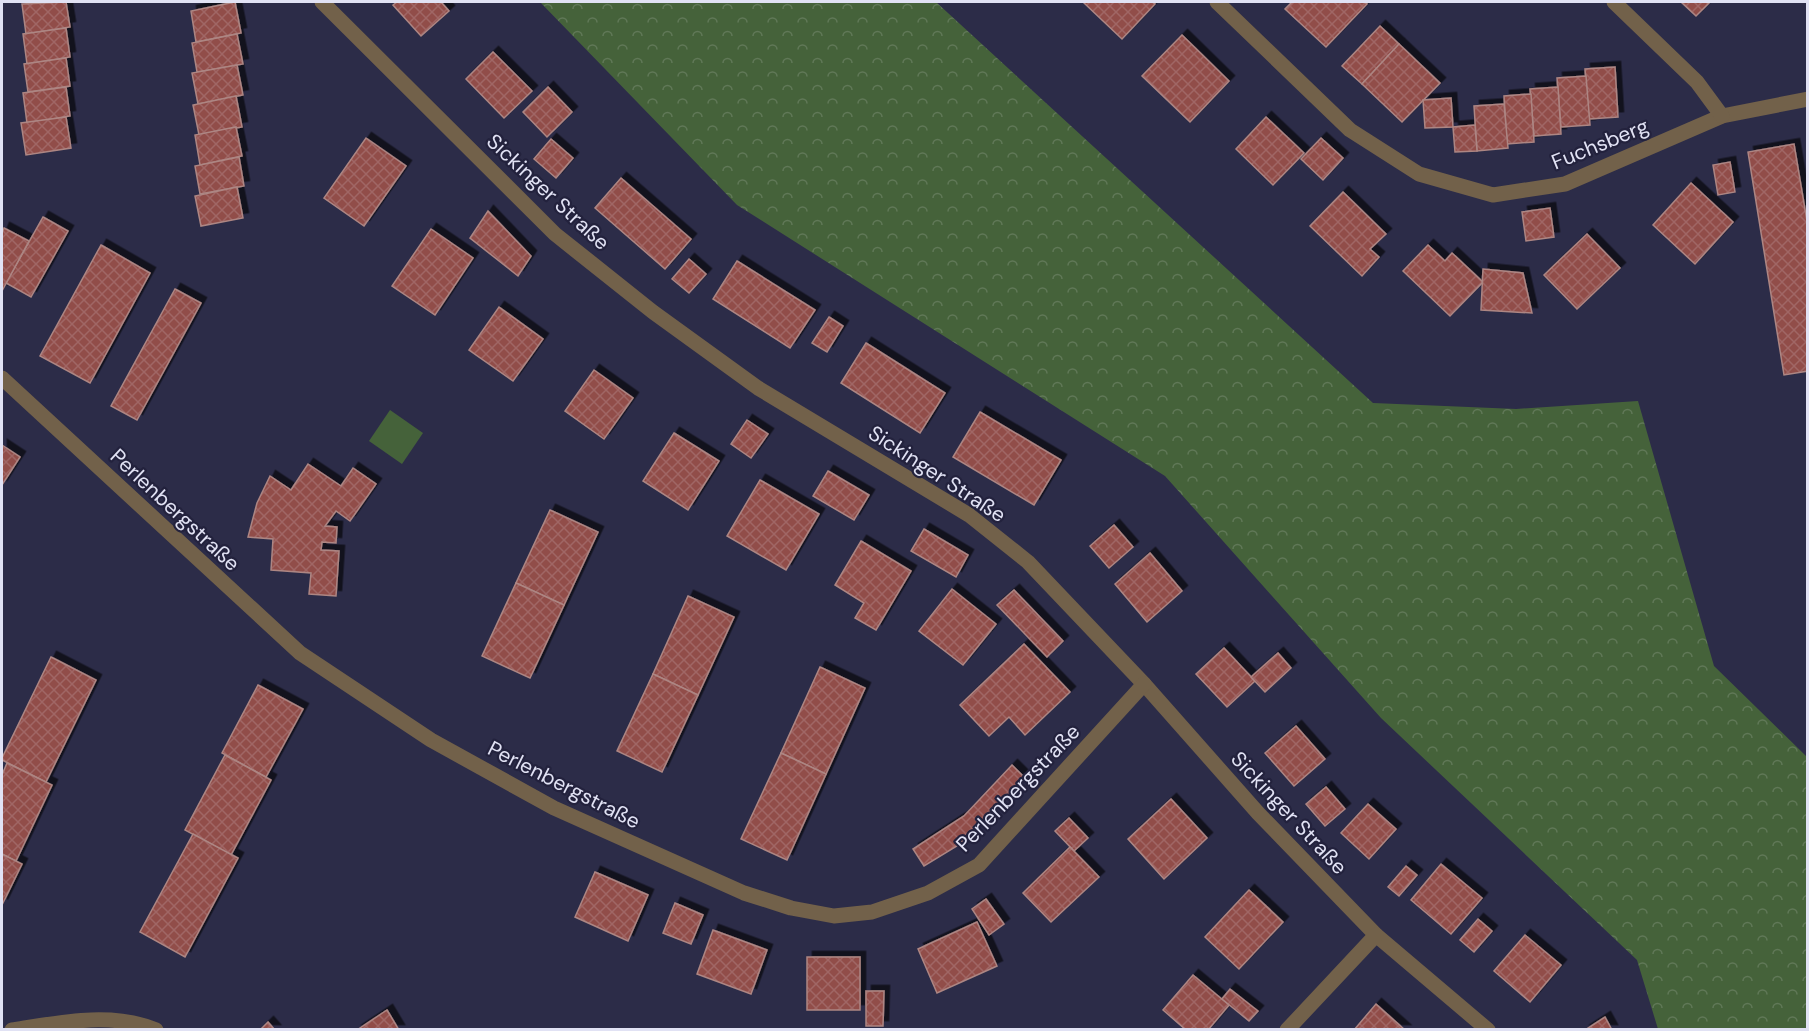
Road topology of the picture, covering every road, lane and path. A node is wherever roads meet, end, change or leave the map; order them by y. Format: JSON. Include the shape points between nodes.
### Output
{"nodes":[{"id":1,"x":322,"y":2,"type":"edge"},
{"id":2,"x":1217,"y":2,"type":"edge"},
{"id":3,"x":1614,"y":2,"type":"edge"},
{"id":4,"x":1808,"y":99,"type":"edge"},
{"id":5,"x":1722,"y":116,"type":"junction"},
{"id":6,"x":2,"y":378,"type":"edge"},
{"id":7,"x":1144,"y":684,"type":"junction"},
{"id":8,"x":1376,"y":935,"type":"junction"},
{"id":9,"x":12,"y":1029,"type":"edge"},
{"id":10,"x":156,"y":1029,"type":"edge"},
{"id":11,"x":1287,"y":1029,"type":"edge"},
{"id":12,"x":1488,"y":1029,"type":"edge"}],
"edges":[{"from":1,"to":7,"type":"street","name":"Sickinger Straße","via":[[555,234],[758,388],[969,515],[1028,562]]},
{"from":2,"to":5,"type":"street","name":"Fuchsberg","via":[[1350,130],[1419,174],[1493,195],[1565,184]]},
{"from":3,"to":5,"type":"street","via":[[1697,82]]},
{"from":4,"to":5,"type":"street","name":"Fuchsberg"},
{"from":6,"to":7,"type":"street","name":"Perlenbergstraße","via":[[300,653],[345,684],[431,740],[554,808],[744,893],[792,908],[834,916],[872,912],[928,893],[979,865]]},
{"from":7,"to":8,"type":"street","name":"Sickinger Straße","via":[[1258,813]]},
{"from":8,"to":11,"type":"street"},
{"from":8,"to":12,"type":"street","name":"Sickinger Straße"},
{"from":9,"to":10,"type":"street","via":[[108,1020]]}]}
